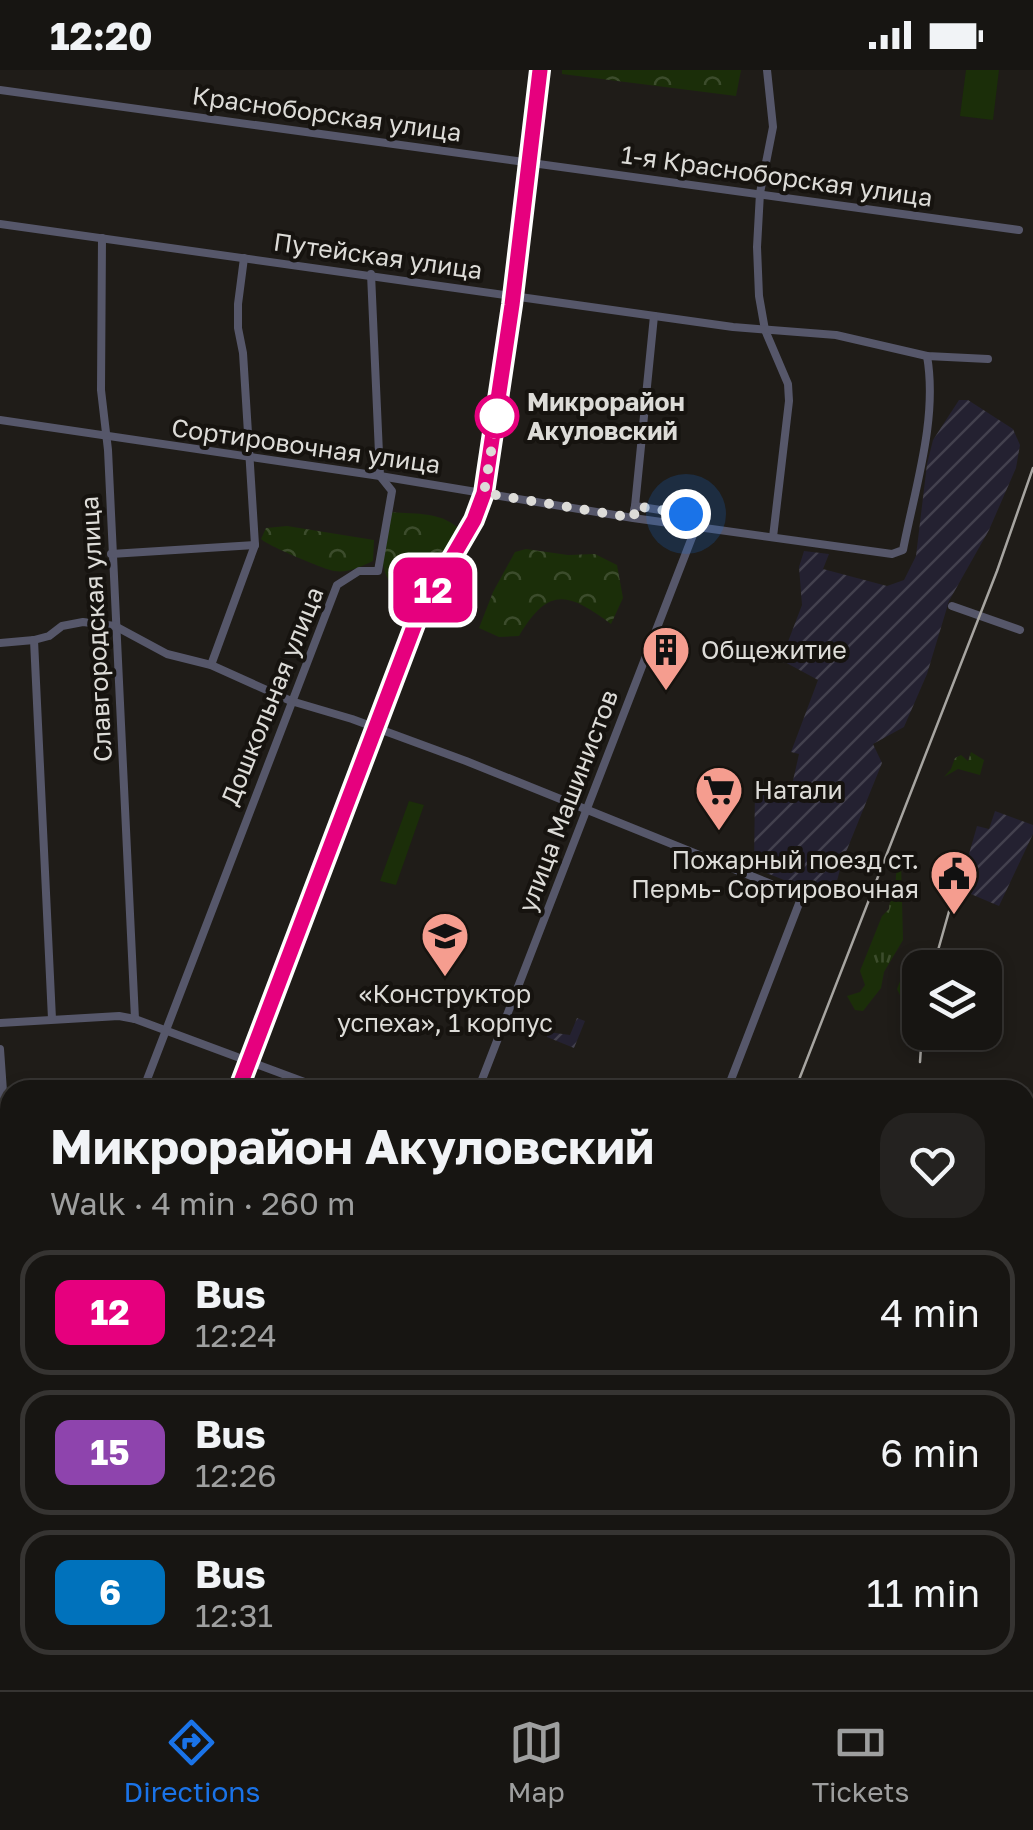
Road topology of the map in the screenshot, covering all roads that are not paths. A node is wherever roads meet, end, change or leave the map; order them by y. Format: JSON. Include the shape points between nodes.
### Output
{"nodes":[{"id":1,"x":766,"y":70,"type":"edge"},
{"id":2,"x":540,"y":74,"type":"edge"},
{"id":3,"x":0,"y":90,"type":"edge"},
{"id":4,"x":530,"y":161,"type":"junction"},
{"id":5,"x":760,"y":193,"type":"junction"},
{"id":6,"x":0,"y":224,"type":"edge"},
{"id":7,"x":1020,"y":230,"type":"dead end"},
{"id":8,"x":102,"y":238,"type":"junction"},
{"id":9,"x":244,"y":258,"type":"junction"},
{"id":10,"x":370,"y":274,"type":"junction"},
{"id":11,"x":513,"y":294,"type":"junction"},
{"id":12,"x":654,"y":316,"type":"junction"},
{"id":13,"x":765,"y":330,"type":"junction"},
{"id":14,"x":928,"y":356,"type":"junction"},
{"id":15,"x":988,"y":358,"type":"dead end"},
{"id":16,"x":0,"y":420,"type":"edge"},
{"id":17,"x":106,"y":438,"type":"junction"},
{"id":18,"x":251,"y":458,"type":"junction"},
{"id":19,"x":380,"y":476,"type":"junction"},
{"id":20,"x":484,"y":493,"type":"junction"},
{"id":21,"x":635,"y":506,"type":"junction"},
{"id":22,"x":686,"y":514,"type":"dead end"},
{"id":23,"x":634,"y":518,"type":"junction"},
{"id":24,"x":696,"y":527,"type":"junction"},
{"id":25,"x":773,"y":537,"type":"junction"},
{"id":26,"x":255,"y":544,"type":"junction"},
{"id":27,"x":111,"y":554,"type":"junction"},
{"id":28,"x":952,"y":606,"type":"dead end"},
{"id":29,"x":115,"y":626,"type":"junction"},
{"id":30,"x":1020,"y":630,"type":"dead end"},
{"id":31,"x":34,"y":640,"type":"junction"},
{"id":32,"x":0,"y":642,"type":"edge"},
{"id":33,"x":212,"y":665,"type":"junction"},
{"id":34,"x":291,"y":701,"type":"junction"},
{"id":35,"x":375,"y":727,"type":"junction"},
{"id":36,"x":586,"y":809,"type":"junction"},
{"id":37,"x":52,"y":1019,"type":"junction"},
{"id":38,"x":135,"y":1019,"type":"junction"},
{"id":39,"x":0,"y":1023,"type":"edge"},
{"id":40,"x":166,"y":1030,"type":"junction"},
{"id":41,"x":0,"y":1049,"type":"edge"},
{"id":42,"x":249,"y":1061,"type":"junction"},
{"id":43,"x":2,"y":1080,"type":"edge"},
{"id":44,"x":146,"y":1080,"type":"edge"},
{"id":45,"x":242,"y":1080,"type":"edge"},
{"id":46,"x":299,"y":1080,"type":"edge"},
{"id":47,"x":482,"y":1080,"type":"edge"},
{"id":48,"x":731,"y":1080,"type":"edge"}],
"edges":[{"from":1,"to":5,"type":"street","via":[[773,127]]},
{"from":2,"to":4,"type":"main road"},
{"from":3,"to":4,"type":"street","name":"Красноборская улица"},
{"from":4,"to":5,"type":"street","name":"1-я Красноборская улица"},
{"from":4,"to":11,"type":"main road"},
{"from":5,"to":7,"type":"street","name":"1-я Красноборская улица"},
{"from":5,"to":13,"type":"street"},
{"from":6,"to":8,"type":"street","name":"Путейская улица"},
{"from":8,"to":9,"type":"street","name":"Путейская улица"},
{"from":8,"to":17,"type":"street","name":"Славгородская улица"},
{"from":9,"to":10,"type":"street","name":"Путейская улица"},
{"from":9,"to":18,"type":"street","via":[[238,328]]},
{"from":10,"to":11,"type":"street","name":"Путейская улица"},
{"from":10,"to":19,"type":"street","name":"Дошкольная улица"},
{"from":11,"to":12,"type":"street","name":"Путейская улица"},
{"from":11,"to":20,"type":"main road"},
{"from":12,"to":13,"type":"street","name":"Путейская улица"},
{"from":12,"to":21,"type":"street"},
{"from":13,"to":14,"type":"street","name":"Путейская улица","via":[[836,335]]},
{"from":13,"to":25,"type":"street","via":[[789,401]]},
{"from":14,"to":15,"type":"street","name":"Путейская улица"},
{"from":14,"to":25,"type":"street","name":"Сортировочная улица","via":[[928,421],[903,550],[892,554]]},
{"from":16,"to":17,"type":"street","name":"Сортировочная улица"},
{"from":17,"to":18,"type":"street","name":"Сортировочная улица"},
{"from":17,"to":27,"type":"street","name":"Славгородская улица"},
{"from":18,"to":19,"type":"street","name":"Сортировочная улица"},
{"from":18,"to":26,"type":"street"},
{"from":19,"to":20,"type":"street","name":"Сортировочная улица"},
{"from":19,"to":34,"type":"street","name":"Дошкольная улица","via":[[392,491],[378,570],[359,571],[337,585]]},
{"from":20,"to":23,"type":"street","name":"Сортировочная улица"},
{"from":20,"to":35,"type":"main road","via":[[418,616]]},
{"from":21,"to":22,"type":"street"},
{"from":21,"to":23,"type":"street"},
{"from":23,"to":24,"type":"street","name":"Сортировочная улица"},
{"from":24,"to":25,"type":"street","name":"Сортировочная улица"},
{"from":24,"to":36,"type":"street","name":"улица Машинистов"},
{"from":26,"to":27,"type":"street"},
{"from":26,"to":33,"type":"street"},
{"from":27,"to":29,"type":"street","name":"Славгородская улица"},
{"from":28,"to":30,"type":"street"},
{"from":29,"to":31,"type":"street","via":[[83,622]]},
{"from":29,"to":33,"type":"street","via":[[167,654]]},
{"from":29,"to":38,"type":"street","name":"Славгородская улица"},
{"from":31,"to":32,"type":"street"},
{"from":31,"to":37,"type":"street"},
{"from":33,"to":34,"type":"street"},
{"from":34,"to":35,"type":"street"},
{"from":34,"to":40,"type":"street","name":"Дошкольная улица"},
{"from":35,"to":36,"type":"street"},
{"from":35,"to":42,"type":"main road"},
{"from":36,"to":47,"type":"street","name":"улица Машинистов"},
{"from":36,"to":48,"type":"street","via":[[800,901]]},
{"from":37,"to":38,"type":"street"},
{"from":37,"to":39,"type":"street"},
{"from":38,"to":40,"type":"street"},
{"from":40,"to":42,"type":"street"},
{"from":40,"to":44,"type":"street","name":"Дошкольная улица"},
{"from":41,"to":43,"type":"street"},
{"from":42,"to":45,"type":"main road"},
{"from":42,"to":46,"type":"street"}]}
